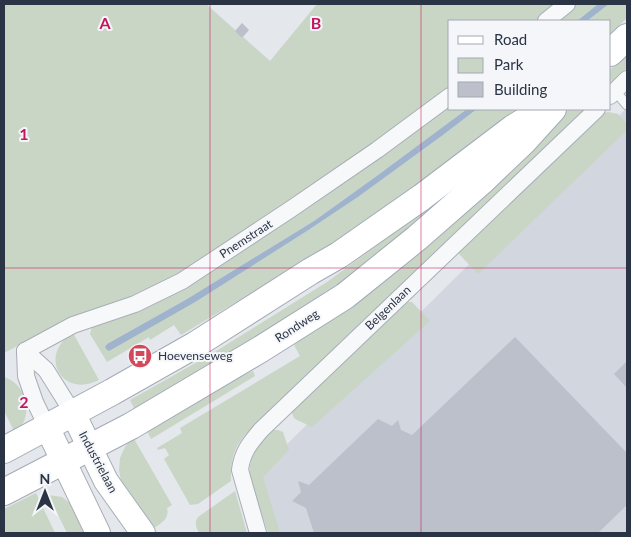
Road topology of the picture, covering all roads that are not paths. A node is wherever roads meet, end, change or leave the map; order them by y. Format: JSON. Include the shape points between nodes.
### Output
{"nodes":[{"id":1,"x":568,"y":4,"type":"edge"},
{"id":2,"x":547,"y":20,"type":"edge"},
{"id":3,"x":627,"y":37,"type":"edge"},
{"id":4,"x":611,"y":52,"type":"edge"},
{"id":5,"x":627,"y":79,"type":"edge"},
{"id":6,"x":612,"y":94,"type":"edge"},
{"id":7,"x":448,"y":97,"type":"edge"},
{"id":8,"x":627,"y":105,"type":"edge"},
{"id":9,"x":542,"y":110,"type":"edge"},
{"id":10,"x":552,"y":110,"type":"edge"},
{"id":11,"x":596,"y":110,"type":"edge"},
{"id":12,"x":25,"y":351,"type":"junction"},
{"id":13,"x":73,"y":413,"type":"junction"},
{"id":14,"x":47,"y":427,"type":"junction"},
{"id":15,"x":90,"y":448,"type":"junction"},
{"id":16,"x":4,"y":450,"type":"edge"},
{"id":17,"x":63,"y":461,"type":"junction"},
{"id":18,"x":4,"y":492,"type":"edge"},
{"id":19,"x":98,"y":533,"type":"edge"},
{"id":20,"x":143,"y":533,"type":"edge"},
{"id":21,"x":258,"y":533,"type":"edge"}],
"edges":[{"from":1,"to":2,"type":"street"},
{"from":3,"to":4,"type":"main road"},
{"from":5,"to":6,"type":"street"},
{"from":6,"to":8,"type":"lane"},
{"from":7,"to":12,"type":"street","name":"Pnemstraat","via":[[377,150],[182,281],[135,304],[73,325]]},
{"from":9,"to":13,"type":"main road","via":[[339,255],[195,345]]},
{"from":10,"to":15,"type":"main road","name":"Rondweg","via":[[481,182],[345,296],[261,349]]},
{"from":11,"to":21,"type":"street","name":"Belgenlaan","via":[[247,446],[240,470]]},
{"from":12,"to":13,"type":"street","via":[[46,370]]},
{"from":12,"to":14,"type":"street","via":[[26,376]]},
{"from":13,"to":14,"type":"main road"},
{"from":13,"to":15,"type":"main road","name":"Industrielaan"},
{"from":14,"to":16,"type":"main road"},
{"from":14,"to":17,"type":"main road"},
{"from":15,"to":17,"type":"main road","name":"Rondweg"},
{"from":15,"to":20,"type":"main road","name":"Industrielaan","via":[[106,481]]},
{"from":17,"to":18,"type":"main road","name":"Rondweg"},
{"from":17,"to":19,"type":"main road"}]}
